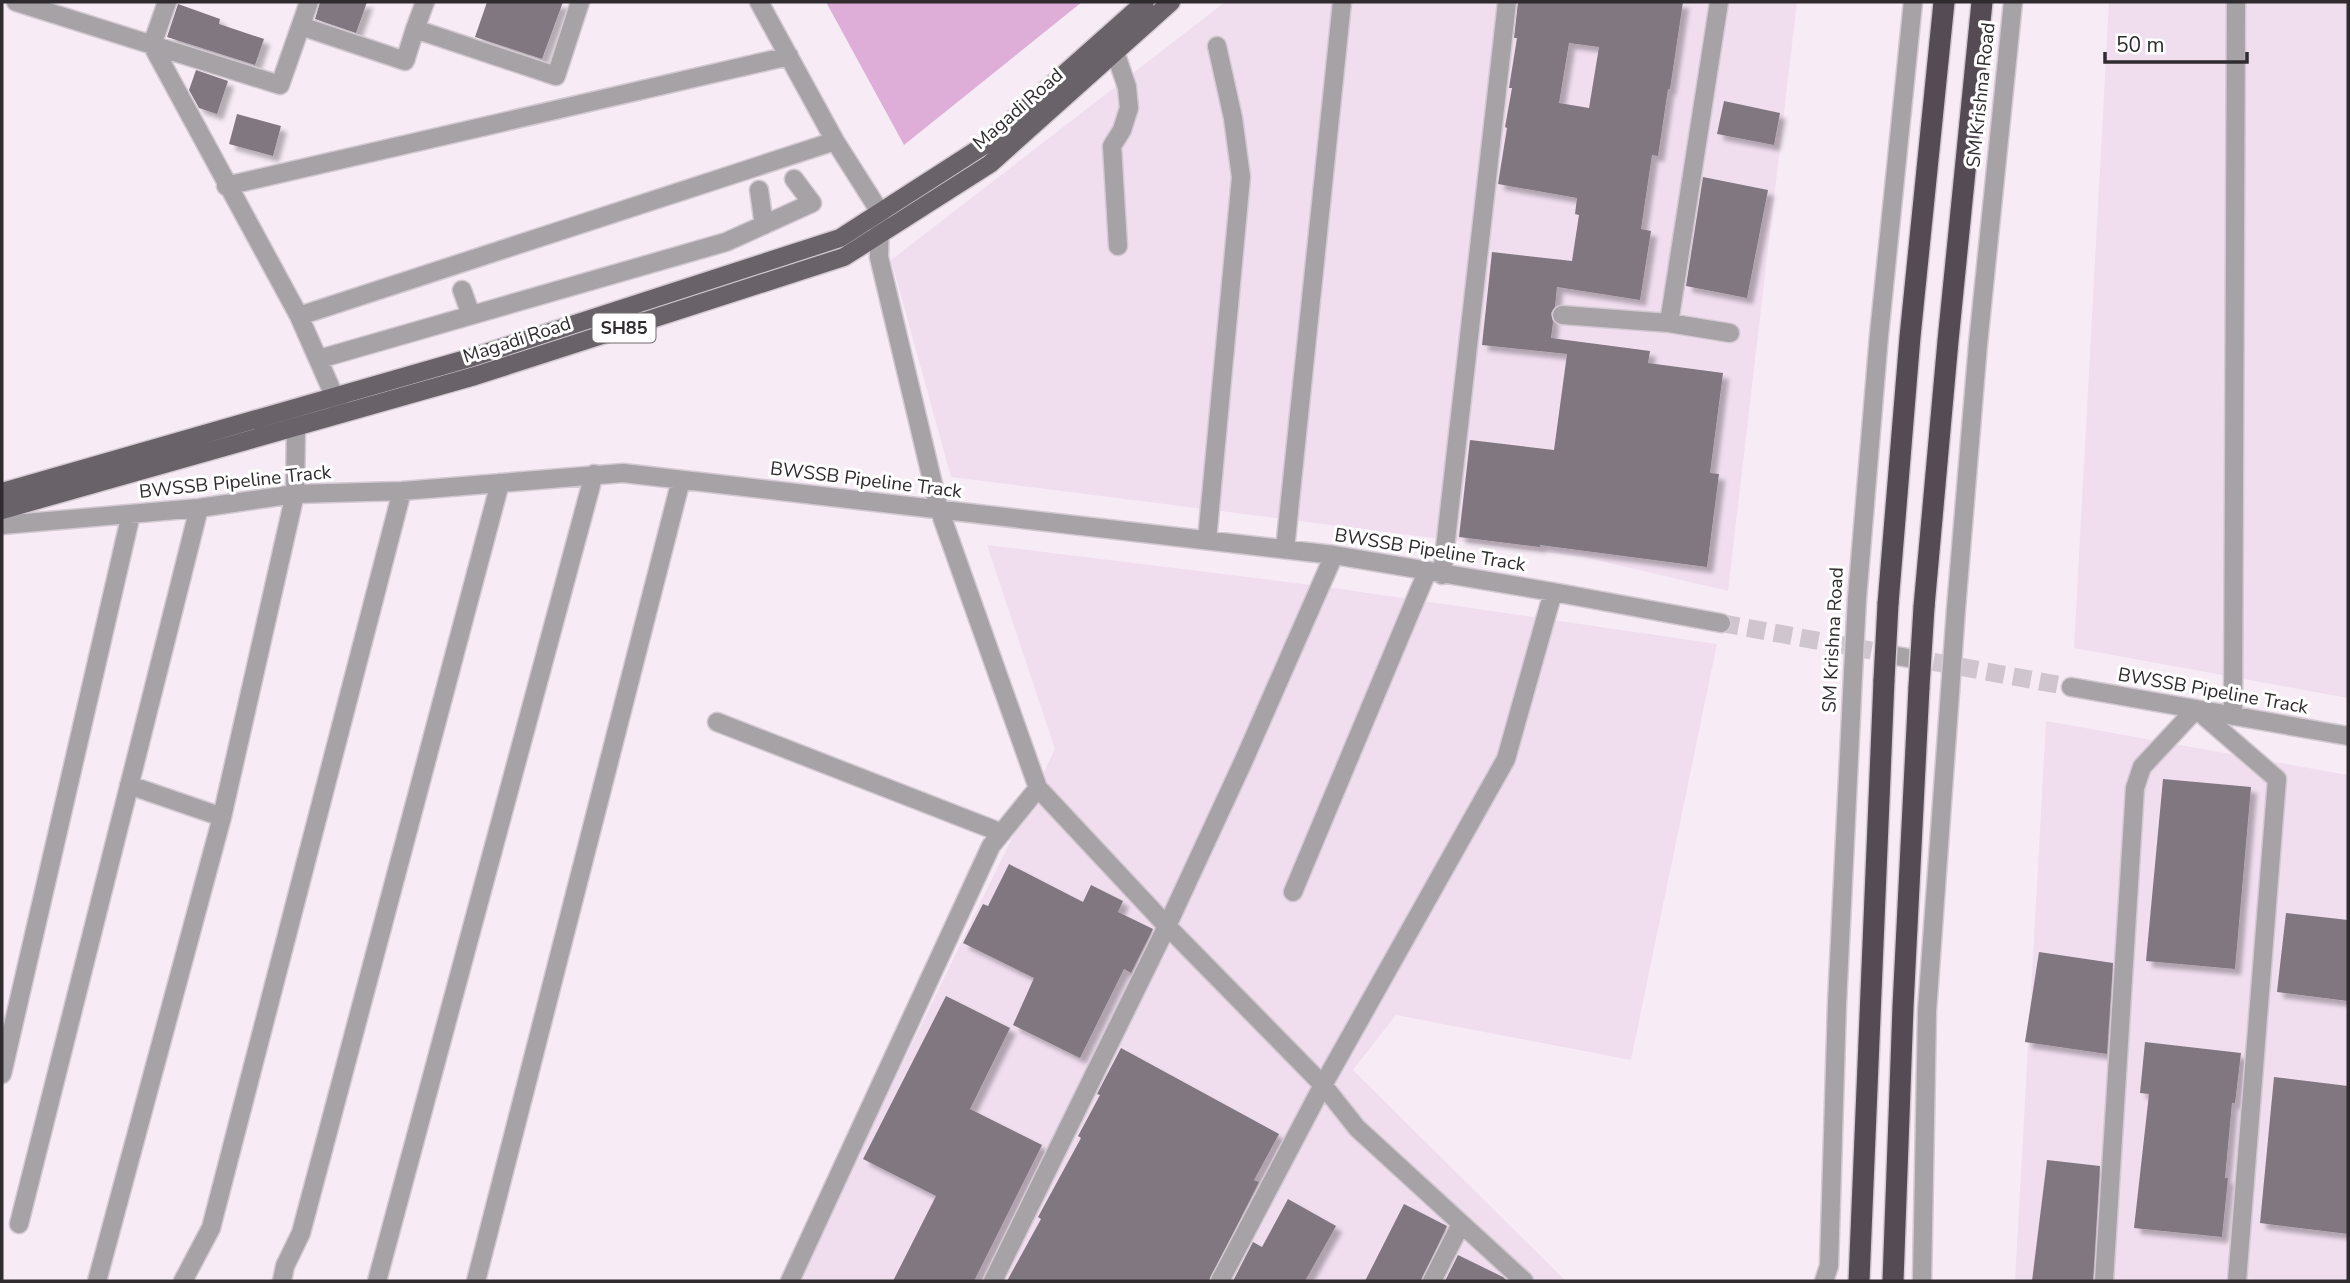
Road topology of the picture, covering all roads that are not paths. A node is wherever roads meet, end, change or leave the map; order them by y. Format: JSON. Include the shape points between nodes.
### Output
{"nodes":[{"id":1,"x":20,"y":2,"type":"edge"},
{"id":2,"x":167,"y":2,"type":"edge"},
{"id":3,"x":309,"y":2,"type":"edge"},
{"id":4,"x":425,"y":2,"type":"edge"},
{"id":5,"x":580,"y":2,"type":"edge"},
{"id":6,"x":759,"y":2,"type":"edge"},
{"id":7,"x":1145,"y":2,"type":"edge"},
{"id":8,"x":1171,"y":2,"type":"edge"},
{"id":9,"x":1342,"y":2,"type":"edge"},
{"id":10,"x":1507,"y":2,"type":"edge"},
{"id":11,"x":1719,"y":2,"type":"edge"},
{"id":12,"x":1913,"y":2,"type":"edge"},
{"id":13,"x":1944,"y":2,"type":"edge"},
{"id":14,"x":1982,"y":2,"type":"edge"},
{"id":15,"x":2013,"y":2,"type":"edge"},
{"id":16,"x":2236,"y":2,"type":"edge"},
{"id":17,"x":301,"y":26,"type":"junction"},
{"id":18,"x":415,"y":29,"type":"junction"},
{"id":19,"x":152,"y":45,"type":"junction"},
{"id":20,"x":1217,"y":46,"type":"dead end"},
{"id":21,"x":1115,"y":52,"type":"junction"},
{"id":22,"x":789,"y":57,"type":"junction"},
{"id":23,"x":835,"y":141,"type":"junction"},
{"id":24,"x":794,"y":179,"type":"dead end"},
{"id":25,"x":226,"y":186,"type":"junction"},
{"id":26,"x":759,"y":190,"type":"dead end"},
{"id":27,"x":880,"y":212,"type":"junction"},
{"id":28,"x":764,"y":225,"type":"junction"},
{"id":29,"x":879,"y":233,"type":"junction"},
{"id":30,"x":1118,"y":246,"type":"dead end"},
{"id":31,"x":462,"y":290,"type":"dead end"},
{"id":32,"x":1562,"y":315,"type":"dead end"},
{"id":33,"x":299,"y":316,"type":"junction"},
{"id":34,"x":471,"y":316,"type":"junction"},
{"id":35,"x":1669,"y":323,"type":"junction"},
{"id":36,"x":1730,"y":333,"type":"dead end"},
{"id":37,"x":319,"y":359,"type":"junction"},
{"id":38,"x":335,"y":395,"type":"junction"},
{"id":39,"x":292,"y":408,"type":"junction"},
{"id":40,"x":342,"y":413,"type":"junction"},
{"id":41,"x":296,"y":427,"type":"junction"},
{"id":42,"x":594,"y":474,"type":"junction"},
{"id":43,"x":681,"y":480,"type":"junction"},
{"id":44,"x":500,"y":483,"type":"junction"},
{"id":45,"x":402,"y":491,"type":"junction"},
{"id":46,"x":2,"y":492,"type":"edge"},
{"id":47,"x":295,"y":494,"type":"junction"},
{"id":48,"x":199,"y":508,"type":"junction"},
{"id":49,"x":939,"y":509,"type":"junction"},
{"id":50,"x":2,"y":510,"type":"edge"},
{"id":51,"x":131,"y":513,"type":"junction"},
{"id":52,"x":2,"y":525,"type":"edge"},
{"id":53,"x":1207,"y":540,"type":"junction"},
{"id":54,"x":1285,"y":550,"type":"junction"},
{"id":55,"x":1334,"y":555,"type":"junction"},
{"id":56,"x":1435,"y":573,"type":"junction"},
{"id":57,"x":1553,"y":592,"type":"junction"},
{"id":58,"x":1721,"y":623,"type":"tunnel mouth"},
{"id":59,"x":1885,"y":654,"type":"junction"},
{"id":60,"x":1920,"y":660,"type":"junction"},
{"id":61,"x":2071,"y":687,"type":"tunnel mouth"},
{"id":62,"x":2196,"y":709,"type":"junction"},
{"id":63,"x":2233,"y":716,"type":"junction"},
{"id":64,"x":718,"y":722,"type":"dead end"},
{"id":65,"x":2348,"y":736,"type":"edge"},
{"id":66,"x":129,"y":785,"type":"junction"},
{"id":67,"x":1038,"y":788,"type":"junction"},
{"id":68,"x":222,"y":817,"type":"junction"},
{"id":69,"x":1002,"y":833,"type":"junction"},
{"id":70,"x":1293,"y":892,"type":"dead end"},
{"id":71,"x":1167,"y":926,"type":"junction"},
{"id":72,"x":2,"y":1074,"type":"edge"},
{"id":73,"x":1323,"y":1085,"type":"junction"},
{"id":74,"x":19,"y":1224,"type":"dead end"},
{"id":75,"x":1461,"y":1224,"type":"junction"},
{"id":76,"x":97,"y":1281,"type":"edge"},
{"id":77,"x":183,"y":1281,"type":"edge"},
{"id":78,"x":282,"y":1281,"type":"edge"},
{"id":79,"x":377,"y":1281,"type":"edge"},
{"id":80,"x":476,"y":1281,"type":"edge"},
{"id":81,"x":790,"y":1281,"type":"edge"},
{"id":82,"x":993,"y":1281,"type":"edge"},
{"id":83,"x":1220,"y":1281,"type":"edge"},
{"id":84,"x":1432,"y":1281,"type":"edge"},
{"id":85,"x":1524,"y":1281,"type":"edge"},
{"id":86,"x":1824,"y":1281,"type":"edge"},
{"id":87,"x":1858,"y":1281,"type":"edge"},
{"id":88,"x":1893,"y":1281,"type":"edge"},
{"id":89,"x":1922,"y":1281,"type":"edge"},
{"id":90,"x":2104,"y":1281,"type":"edge"},
{"id":91,"x":2237,"y":1281,"type":"edge"}],
"edges":[{"from":1,"to":19,"type":"street"},
{"from":2,"to":19,"type":"street"},
{"from":3,"to":17,"type":"street"},
{"from":4,"to":18,"type":"street"},
{"from":5,"to":18,"type":"street","via":[[556,76]]},
{"from":6,"to":22,"type":"street"},
{"from":7,"to":27,"type":"main road","name":"Magadi Road","number":"SH85","via":[[984,146]]},
{"from":8,"to":21,"type":"main road","name":"Magadi Road","number":"SH85"},
{"from":9,"to":54,"type":"street"},
{"from":10,"to":56,"type":"street"},
{"from":11,"to":35,"type":"street"},
{"from":12,"to":86,"type":"street","name":"SM Krishna Road","bridge":true,"via":[[1857,599],[1829,1266]]},
{"from":13,"to":59,"type":"highway","bridge":true,"via":[[1910,337]]},
{"from":14,"to":60,"type":"highway","name":"SM Krishna Road","bridge":true},
{"from":15,"to":89,"type":"street","name":"SM Krishna Road","bridge":true,"via":[[1978,344],[1927,1011]]},
{"from":16,"to":63,"type":"street"},
{"from":17,"to":18,"type":"street","via":[[405,61]]},
{"from":17,"to":19,"type":"street","via":[[280,85]]},
{"from":19,"to":25,"type":"street"},
{"from":20,"to":53,"type":"street","via":[[1241,177]]},
{"from":21,"to":29,"type":"main road","name":"Magadi Road","number":"SH85","via":[[990,164]]},
{"from":21,"to":30,"type":"street","via":[[1129,108],[1112,146]]},
{"from":22,"to":23,"type":"street"},
{"from":22,"to":25,"type":"street"},
{"from":23,"to":27,"type":"street"},
{"from":23,"to":33,"type":"street"},
{"from":24,"to":28,"type":"street","via":[[812,203]]},
{"from":25,"to":33,"type":"street"},
{"from":26,"to":28,"type":"street"},
{"from":27,"to":29,"type":"street"},
{"from":27,"to":38,"type":"main road","name":"Magadi Road","number":"SH85","via":[[839,238],[473,356]]},
{"from":28,"to":34,"type":"street","via":[[726,242]]},
{"from":29,"to":40,"type":"main road","name":"Magadi Road","number":"SH85","via":[[844,257],[475,376]]},
{"from":29,"to":49,"type":"street","via":[[879,257]]},
{"from":31,"to":34,"type":"street"},
{"from":32,"to":35,"type":"street"},
{"from":33,"to":37,"type":"street"},
{"from":34,"to":37,"type":"street"},
{"from":35,"to":36,"type":"street"},
{"from":37,"to":38,"type":"street"},
{"from":38,"to":39,"type":"main road","name":"Magadi Road","number":"SH85"},
{"from":38,"to":40,"type":"street"},
{"from":39,"to":41,"type":"street"},
{"from":39,"to":46,"type":"main road","name":"Magadi Road","number":"SH85"},
{"from":40,"to":41,"type":"main road","name":"Magadi Road","number":"SH85"},
{"from":41,"to":47,"type":"street"},
{"from":41,"to":50,"type":"main road","name":"Magadi Road","number":"SH85"},
{"from":42,"to":43,"type":"street","name":"BWSSB Pipeline Track"},
{"from":42,"to":44,"type":"street","name":"BWSSB Pipeline Track"},
{"from":42,"to":79,"type":"street"},
{"from":43,"to":49,"type":"street","name":"BWSSB Pipeline Track"},
{"from":43,"to":80,"type":"street"},
{"from":44,"to":45,"type":"street","name":"BWSSB Pipeline Track"},
{"from":44,"to":78,"type":"street","via":[[301,1233]]},
{"from":45,"to":47,"type":"street","name":"BWSSB Pipeline Track"},
{"from":45,"to":77,"type":"street","via":[[211,1228]]},
{"from":47,"to":48,"type":"street","name":"BWSSB Pipeline Track"},
{"from":47,"to":68,"type":"street"},
{"from":48,"to":51,"type":"street","name":"BWSSB Pipeline Track"},
{"from":48,"to":66,"type":"street"},
{"from":49,"to":53,"type":"street","name":"BWSSB Pipeline Track"},
{"from":49,"to":67,"type":"street"},
{"from":51,"to":52,"type":"street","name":"BWSSB Pipeline Track"},
{"from":51,"to":72,"type":"street"},
{"from":53,"to":54,"type":"street","name":"BWSSB Pipeline Track"},
{"from":54,"to":55,"type":"street","name":"BWSSB Pipeline Track"},
{"from":55,"to":56,"type":"street","name":"BWSSB Pipeline Track"},
{"from":55,"to":71,"type":"street"},
{"from":56,"to":57,"type":"street","name":"BWSSB Pipeline Track"},
{"from":56,"to":70,"type":"street"},
{"from":57,"to":58,"type":"street","name":"BWSSB Pipeline Track"},
{"from":57,"to":73,"type":"street","via":[[1506,758]]},
{"from":59,"to":60,"type":"street"},
{"from":59,"to":87,"type":"highway","bridge":true},
{"from":60,"to":88,"type":"highway","name":"SM Krishna Road","bridge":true},
{"from":61,"to":62,"type":"street","name":"BWSSB Pipeline Track"},
{"from":62,"to":63,"type":"street","name":"BWSSB Pipeline Track"},
{"from":62,"to":90,"type":"street","via":[[2142,767],[2135,788]]},
{"from":62,"to":91,"type":"street","via":[[2277,779]]},
{"from":63,"to":65,"type":"street","name":"BWSSB Pipeline Track"},
{"from":64,"to":69,"type":"street"},
{"from":66,"to":68,"type":"street"},
{"from":66,"to":74,"type":"street"},
{"from":67,"to":69,"type":"street"},
{"from":67,"to":71,"type":"street"},
{"from":68,"to":76,"type":"street"},
{"from":69,"to":81,"type":"street","via":[[991,846]]},
{"from":71,"to":73,"type":"street"},
{"from":71,"to":82,"type":"street"},
{"from":73,"to":75,"type":"street","via":[[1357,1128]]},
{"from":73,"to":83,"type":"street"},
{"from":75,"to":84,"type":"street"},
{"from":75,"to":85,"type":"street"}]}
